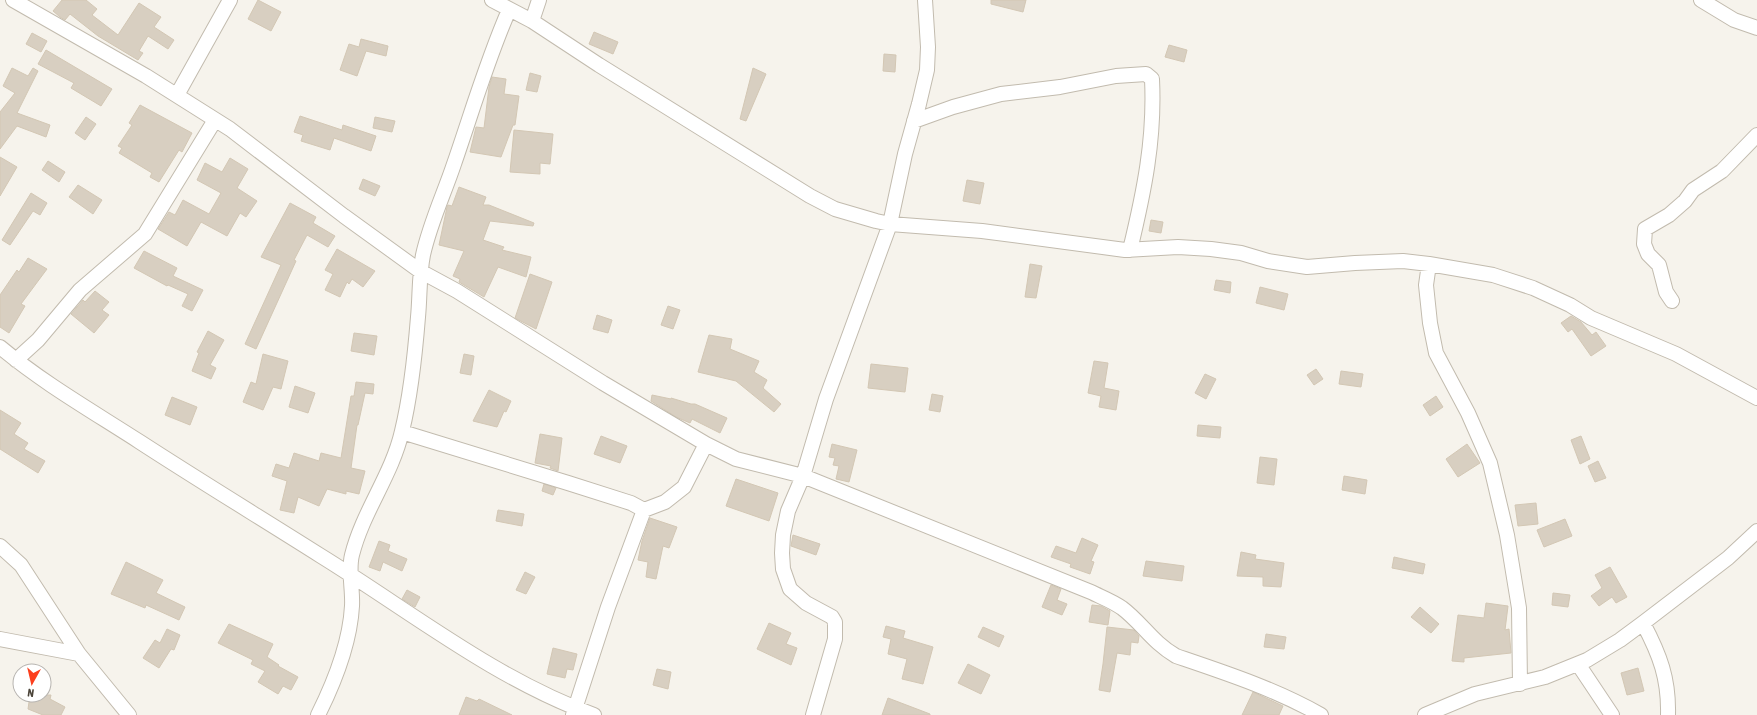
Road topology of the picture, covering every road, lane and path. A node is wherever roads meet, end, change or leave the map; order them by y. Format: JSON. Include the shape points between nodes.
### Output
{"nodes":[{"id":1,"x":13,"y":0,"type":"edge"},
{"id":2,"x":230,"y":0,"type":"edge"},
{"id":3,"x":492,"y":0,"type":"edge"},
{"id":4,"x":539,"y":0,"type":"edge"},
{"id":5,"x":925,"y":0,"type":"edge"},
{"id":6,"x":1701,"y":0,"type":"edge"},
{"id":7,"x":509,"y":10,"type":"junction"},
{"id":8,"x":532,"y":21,"type":"junction"},
{"id":9,"x":1757,"y":28,"type":"edge"},
{"id":10,"x":177,"y":96,"type":"junction"},
{"id":11,"x":215,"y":120,"type":"junction"},
{"id":12,"x":914,"y":121,"type":"junction"},
{"id":13,"x":1757,"y":135,"type":"edge"},
{"id":14,"x":890,"y":224,"type":"junction"},
{"id":15,"x":1130,"y":250,"type":"junction"},
{"id":16,"x":1429,"y":264,"type":"junction"},
{"id":17,"x":420,"y":271,"type":"junction"},
{"id":18,"x":1672,"y":301,"type":"dead end"},
{"id":19,"x":0,"y":347,"type":"edge"},
{"id":20,"x":16,"y":360,"type":"junction"},
{"id":21,"x":1757,"y":398,"type":"edge"},
{"id":22,"x":402,"y":432,"type":"junction"},
{"id":23,"x":706,"y":444,"type":"junction"},
{"id":24,"x":803,"y":476,"type":"junction"},
{"id":25,"x":644,"y":510,"type":"junction"},
{"id":26,"x":1757,"y":531,"type":"edge"},
{"id":27,"x":0,"y":546,"type":"edge"},
{"id":28,"x":352,"y":575,"type":"junction"},
{"id":29,"x":1643,"y":623,"type":"junction"},
{"id":30,"x":0,"y":639,"type":"edge"},
{"id":31,"x":79,"y":654,"type":"junction"},
{"id":32,"x":1578,"y":664,"type":"junction"},
{"id":33,"x":1520,"y":684,"type":"junction"},
{"id":34,"x":574,"y":712,"type":"edge"},
{"id":35,"x":129,"y":715,"type":"edge"},
{"id":36,"x":318,"y":715,"type":"edge"},
{"id":37,"x":594,"y":715,"type":"edge"},
{"id":38,"x":812,"y":715,"type":"edge"},
{"id":39,"x":1320,"y":715,"type":"edge"},
{"id":40,"x":1425,"y":715,"type":"edge"},
{"id":41,"x":1612,"y":715,"type":"edge"},
{"id":42,"x":1668,"y":715,"type":"edge"}],
"edges":[{"from":1,"to":10,"type":"street"},
{"from":2,"to":10,"type":"street"},
{"from":3,"to":7,"type":"street"},
{"from":4,"to":8,"type":"street"},
{"from":5,"to":12,"type":"street","via":[[928,60]]},
{"from":6,"to":9,"type":"street","via":[[1734,20]]},
{"from":7,"to":8,"type":"street"},
{"from":7,"to":17,"type":"street","via":[[430,229]]},
{"from":8,"to":14,"type":"street","via":[[810,196],[836,209]]},
{"from":10,"to":11,"type":"street"},
{"from":11,"to":17,"type":"street"},
{"from":11,"to":20,"type":"street","via":[[145,234],[80,290],[38,340]]},
{"from":12,"to":14,"type":"street"},
{"from":12,"to":15,"type":"street","via":[[1001,94],[1060,87],[1116,76],[1146,74],[1152,79],[1149,158]]},
{"from":13,"to":18,"type":"street","via":[[1722,171],[1693,190],[1669,215],[1645,229],[1644,244],[1648,254],[1659,265],[1666,292]]},
{"from":14,"to":15,"type":"street","via":[[982,231]]},
{"from":14,"to":24,"type":"street","via":[[826,399]]},
{"from":15,"to":16,"type":"street","via":[[1178,247],[1211,249],[1307,267],[1386,261]]},
{"from":16,"to":21,"type":"street","via":[[1493,275],[1533,288],[1592,318],[1676,354]]},
{"from":16,"to":33,"type":"street","via":[[1426,285],[1436,353],[1468,413],[1490,463],[1507,535],[1519,608]]},
{"from":17,"to":22,"type":"street","via":[[413,366]]},
{"from":17,"to":23,"type":"street"},
{"from":19,"to":20,"type":"street"},
{"from":20,"to":28,"type":"street","via":[[86,409]]},
{"from":22,"to":25,"type":"street","via":[[631,503]]},
{"from":22,"to":28,"type":"street","via":[[351,557]]},
{"from":23,"to":24,"type":"street","via":[[736,459]]},
{"from":23,"to":25,"type":"street","via":[[684,487],[665,502]]},
{"from":24,"to":38,"type":"street","via":[[788,511],[782,553],[783,569],[788,585],[796,596],[832,617],[836,629],[828,666]]},
{"from":24,"to":39,"type":"street","via":[[1091,592],[1122,608],[1164,650],[1268,689]]},
{"from":25,"to":34,"type":"street","via":[[608,607]]},
{"from":26,"to":29,"type":"street","via":[[1728,558]]},
{"from":27,"to":31,"type":"street","via":[[21,564]]},
{"from":28,"to":34,"type":"street","via":[[466,650]]},
{"from":28,"to":36,"type":"street","via":[[349,629],[330,689]]},
{"from":29,"to":32,"type":"street","via":[[1620,640]]},
{"from":29,"to":42,"type":"street","via":[[1656,647],[1664,670]]},
{"from":30,"to":31,"type":"street"},
{"from":31,"to":35,"type":"street"},
{"from":32,"to":33,"type":"street"},
{"from":32,"to":41,"type":"street"},
{"from":33,"to":40,"type":"street","via":[[1475,694]]},
{"from":34,"to":37,"type":"street"}]}
